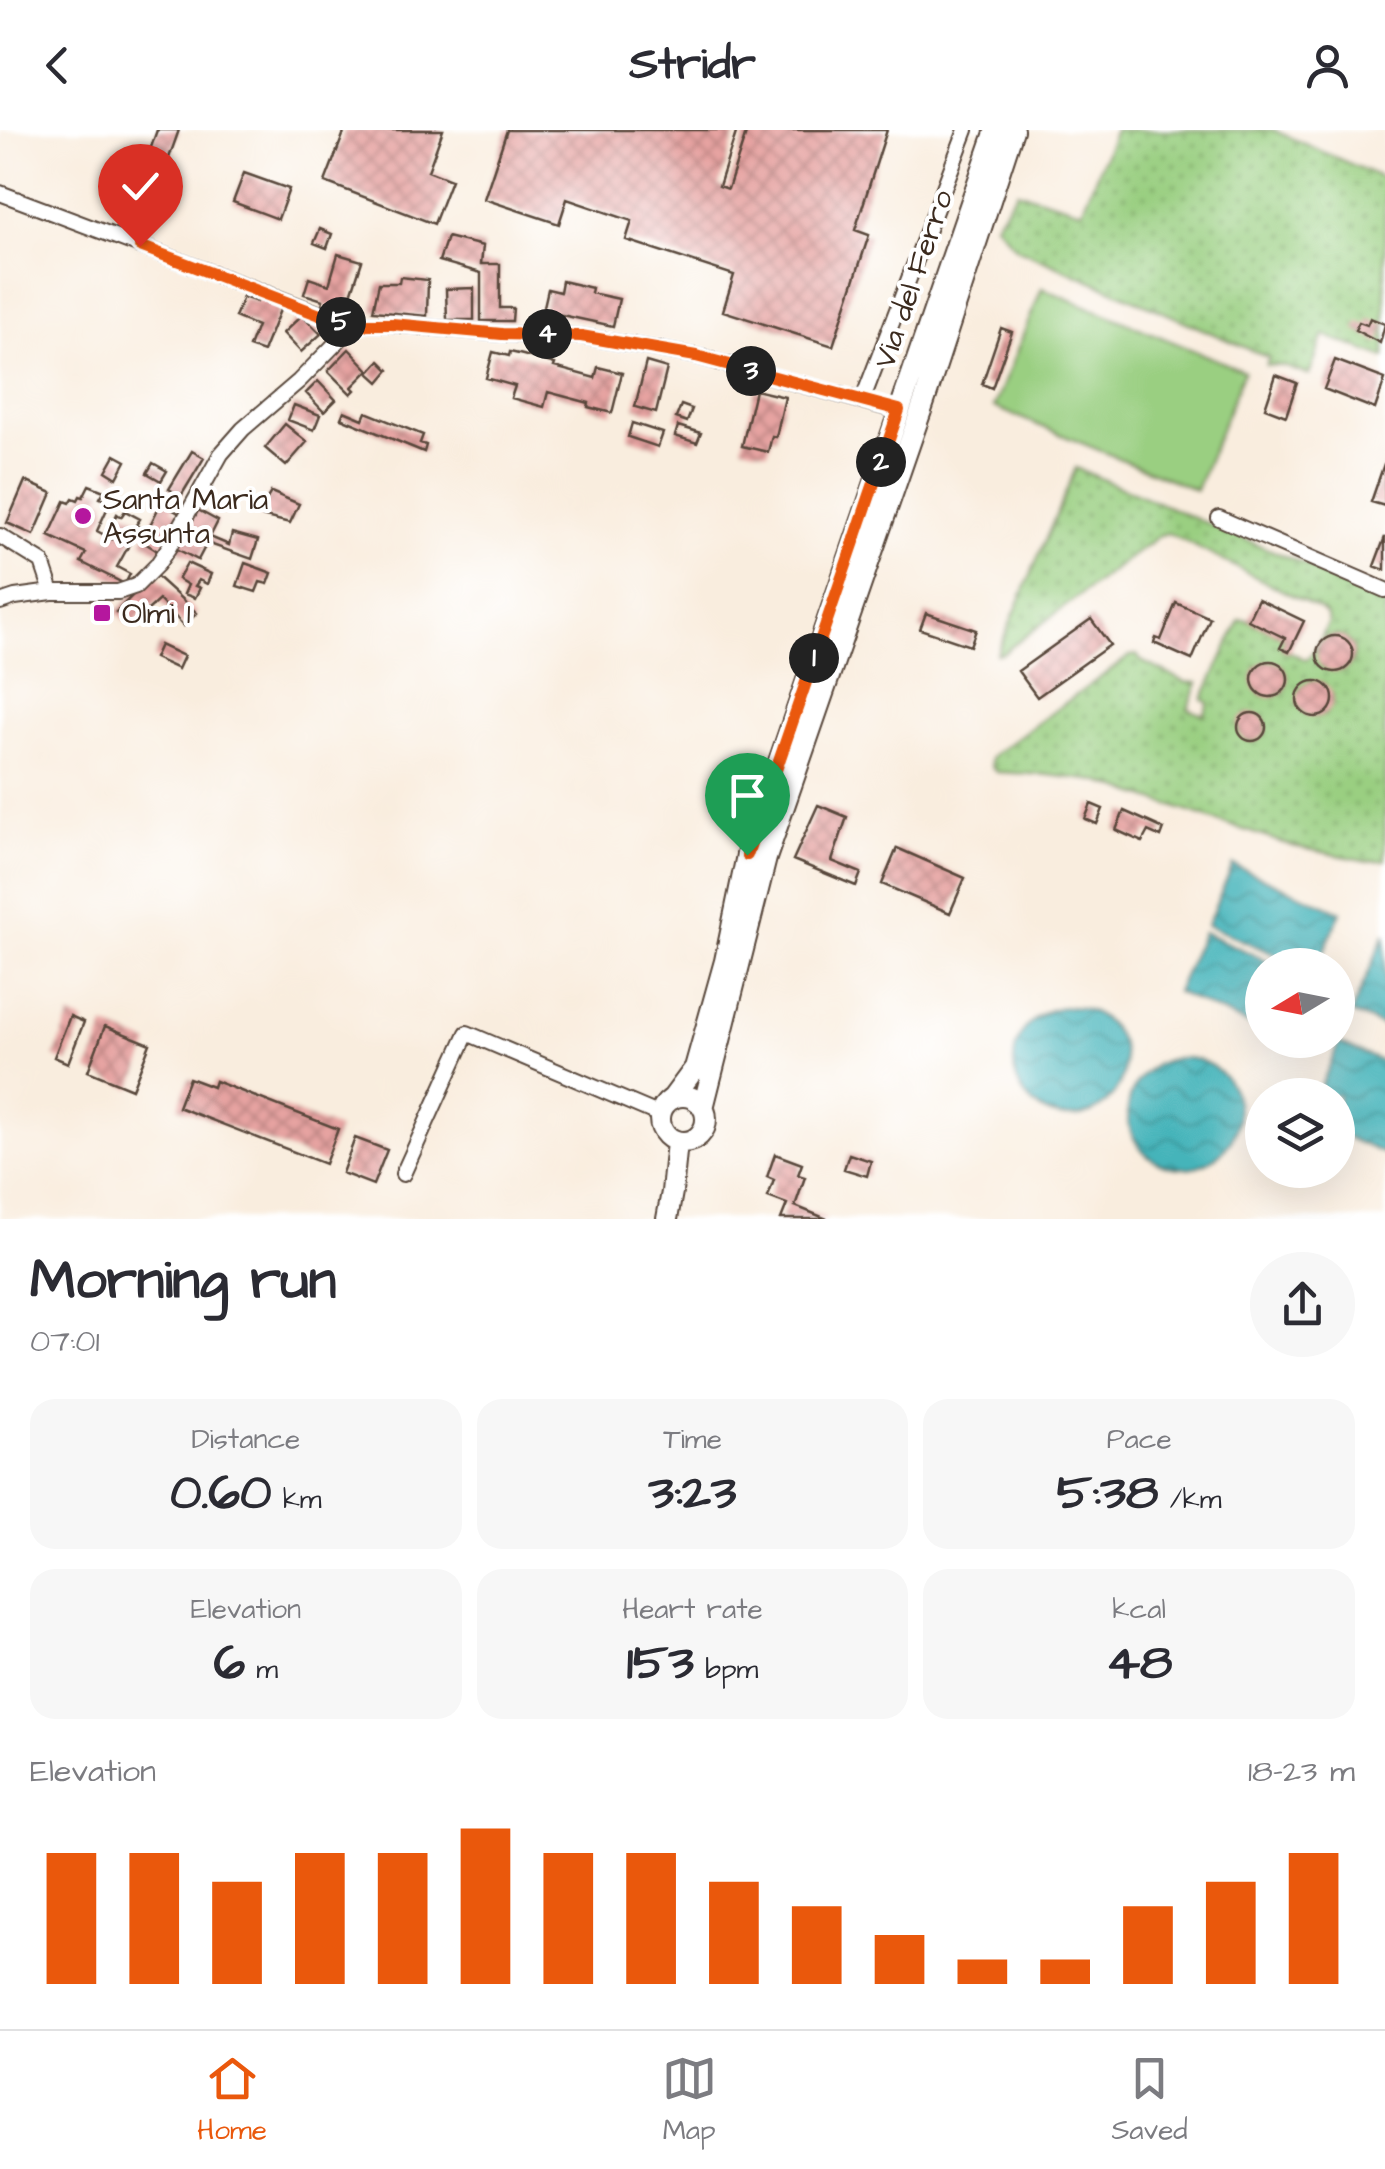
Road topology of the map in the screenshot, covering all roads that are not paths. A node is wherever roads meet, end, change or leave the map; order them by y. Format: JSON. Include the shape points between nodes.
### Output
{"nodes":[{"id":1,"x":966,"y":130,"type":"edge"},
{"id":2,"x":996,"y":130,"type":"edge"},
{"id":3,"x":1013,"y":130,"type":"edge"},
{"id":4,"x":0,"y":193,"type":"edge"},
{"id":5,"x":354,"y":328,"type":"junction"},
{"id":6,"x":862,"y":400,"type":"junction"},
{"id":7,"x":899,"y":410,"type":"junction"},
{"id":8,"x":1219,"y":518,"type":"dead end"},
{"id":9,"x":0,"y":536,"type":"edge"},
{"id":10,"x":1385,"y":590,"type":"edge"},
{"id":11,"x":52,"y":592,"type":"junction"},
{"id":12,"x":0,"y":602,"type":"edge"},
{"id":13,"x":666,"y":1107,"type":"junction"},
{"id":14,"x":703,"y":1108,"type":"junction"},
{"id":15,"x":677,"y":1142,"type":"junction"},
{"id":16,"x":402,"y":1174,"type":"dead end"},
{"id":17,"x":672,"y":1192,"type":"junction"},
{"id":18,"x":658,"y":1219,"type":"edge"},
{"id":19,"x":667,"y":1219,"type":"edge"}],
"edges":[{"from":1,"to":6,"type":"street","name":"Via del Ferro"},
{"from":2,"to":7,"type":"main road","name":"Via del Ferro"},
{"from":3,"to":14,"type":"main road","name":"Via del Ferro","via":[[766,858]]},
{"from":4,"to":5,"type":"street"},
{"from":5,"to":6,"type":"street","name":"Via del Ferro","via":[[392,324],[581,336],[696,356]]},
{"from":5,"to":11,"type":"street","via":[[242,429],[163,556],[136,586]]},
{"from":6,"to":7,"type":"street","name":"Via del Ferro"},
{"from":7,"to":13,"type":"main road","via":[[747,855],[695,1068]]},
{"from":8,"to":10,"type":"street"},
{"from":9,"to":11,"type":"street","via":[[42,562]]},
{"from":11,"to":12,"type":"street"},
{"from":13,"to":14,"type":"main road","via":[[682,1096]]},
{"from":13,"to":15,"type":"main road","via":[[660,1123]]},
{"from":13,"to":16,"type":"street","via":[[467,1033]]},
{"from":14,"to":15,"type":"main road","via":[[700,1135]]},
{"from":15,"to":17,"type":"main road"},
{"from":17,"to":18,"type":"street"},
{"from":17,"to":19,"type":"main road"}]}
